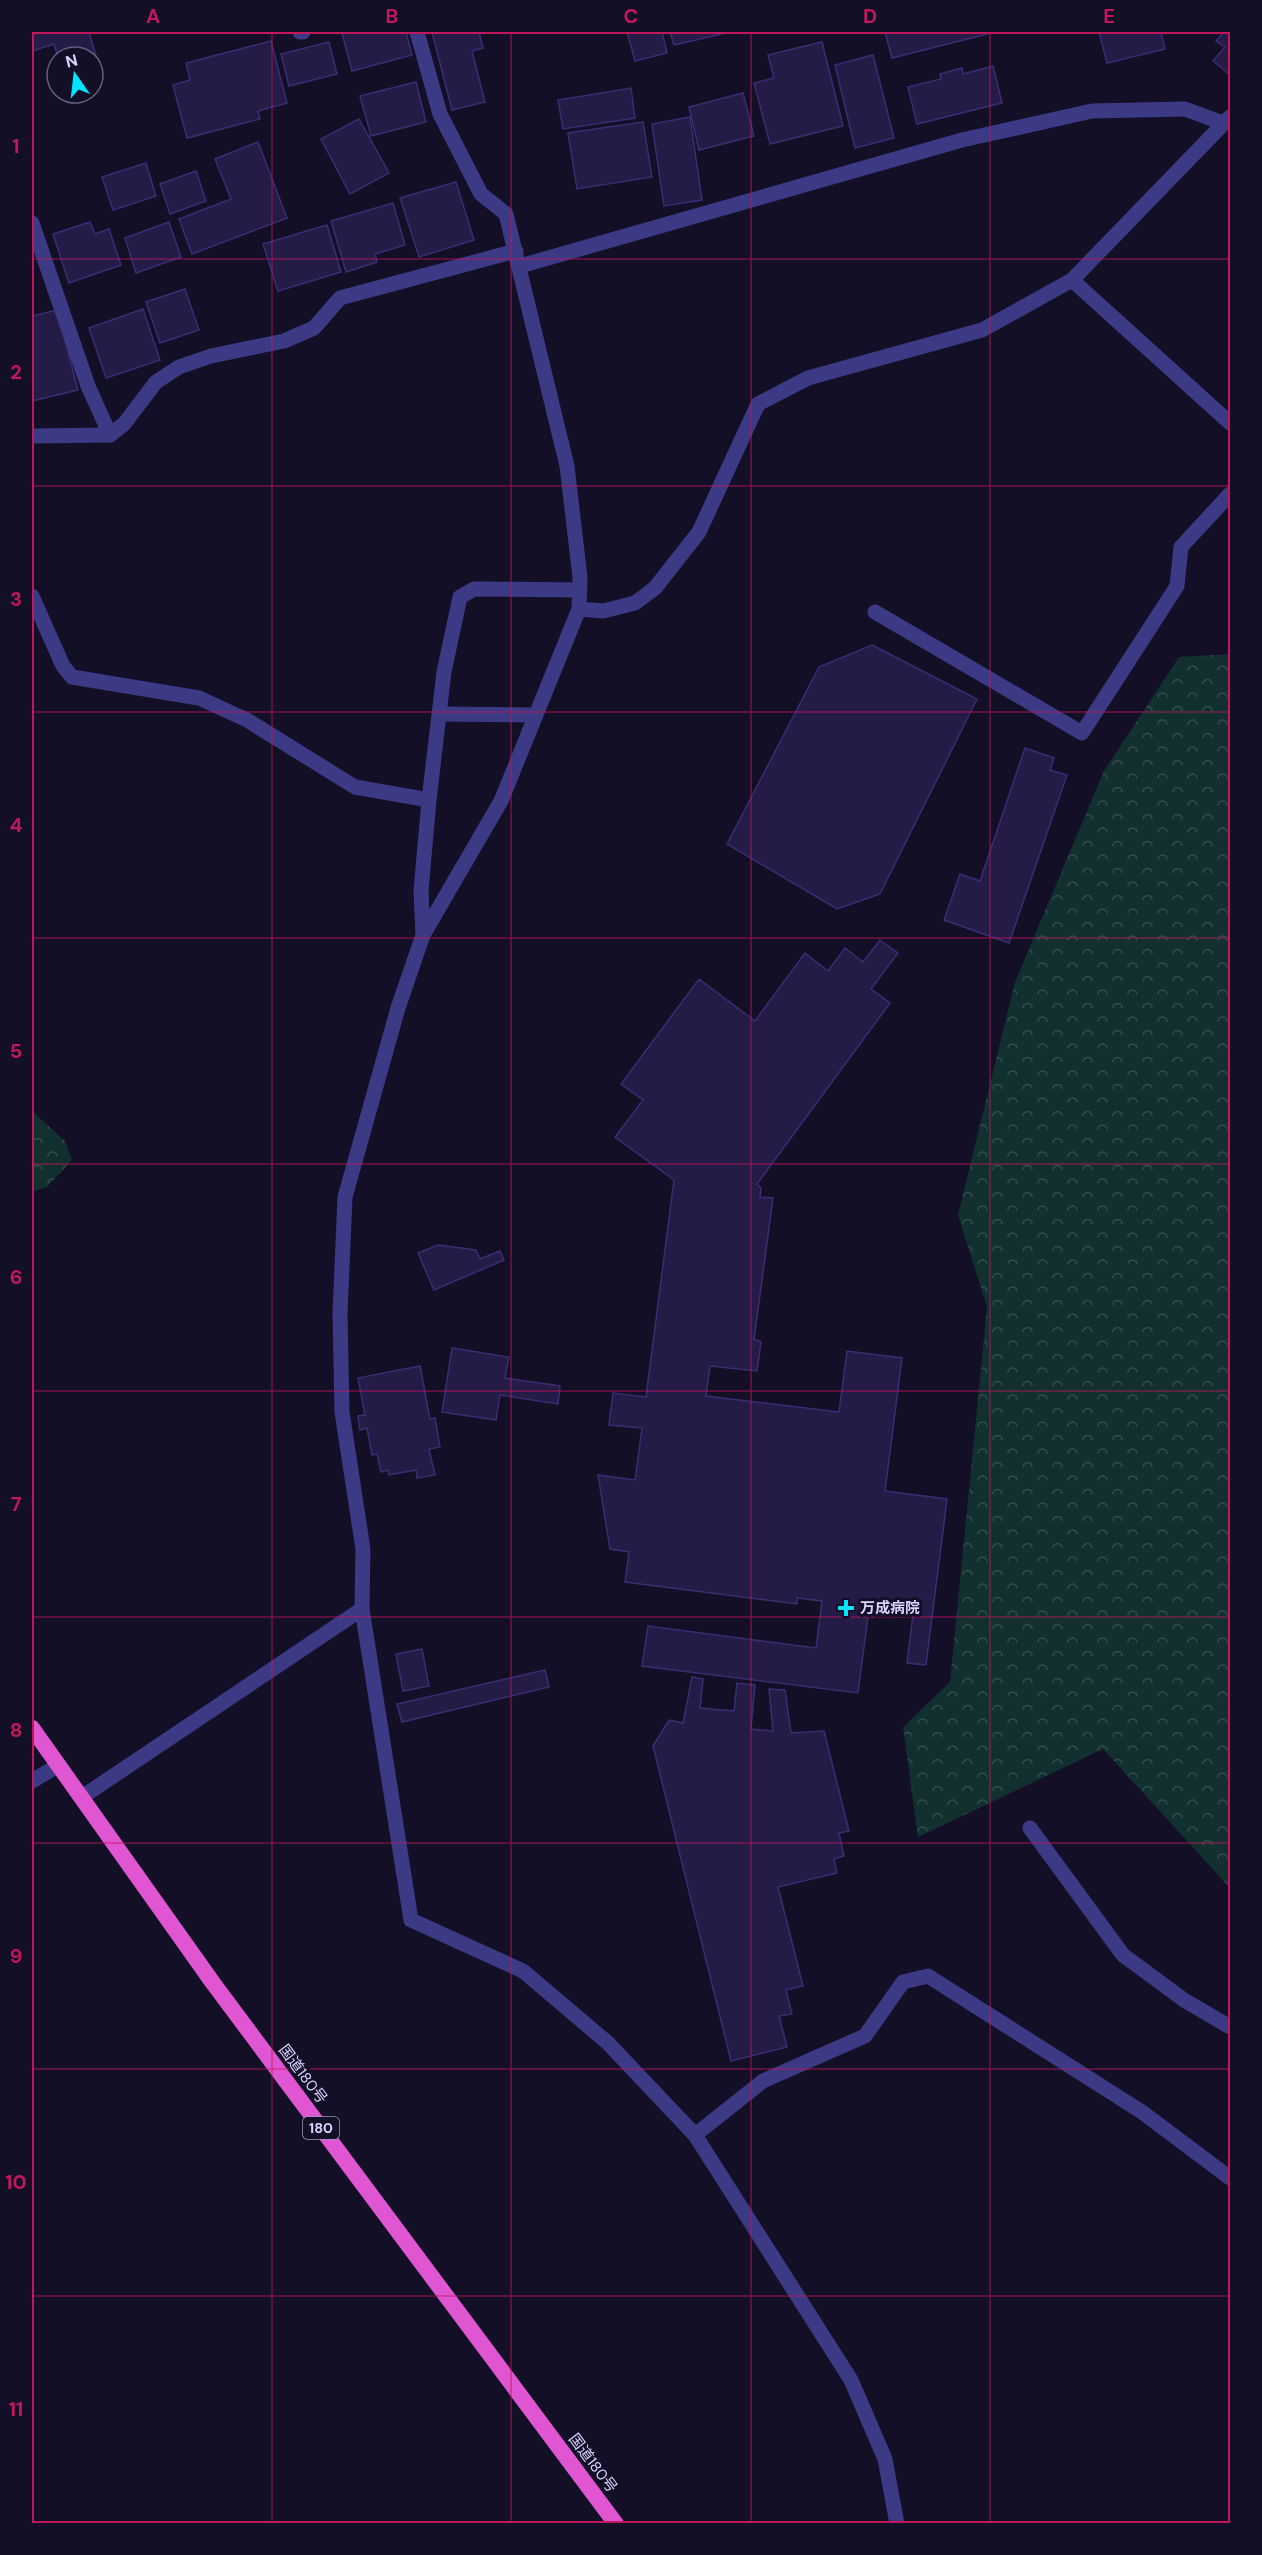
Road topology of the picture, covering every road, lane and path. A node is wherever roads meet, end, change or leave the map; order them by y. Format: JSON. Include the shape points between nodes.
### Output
{"nodes":[{"id":1,"x":417,"y":32,"type":"edge"},
{"id":2,"x":1227,"y":120,"type":"edge"},
{"id":3,"x":32,"y":223,"type":"edge"},
{"id":4,"x":518,"y":258,"type":"junction"},
{"id":5,"x":1072,"y":280,"type":"junction"},
{"id":6,"x":1230,"y":423,"type":"edge"},
{"id":7,"x":110,"y":435,"type":"junction"},
{"id":8,"x":32,"y":436,"type":"edge"},
{"id":9,"x":1230,"y":494,"type":"edge"},
{"id":10,"x":580,"y":590,"type":"junction"},
{"id":11,"x":32,"y":596,"type":"edge"},
{"id":12,"x":579,"y":609,"type":"junction"},
{"id":13,"x":875,"y":612,"type":"dead end"},
{"id":14,"x":440,"y":714,"type":"junction"},
{"id":15,"x":536,"y":715,"type":"junction"},
{"id":16,"x":429,"y":800,"type":"junction"},
{"id":17,"x":423,"y":935,"type":"junction"},
{"id":18,"x":362,"y":1609,"type":"junction"},
{"id":19,"x":32,"y":1728,"type":"edge"},
{"id":20,"x":59,"y":1765,"type":"junction"},
{"id":21,"x":32,"y":1781,"type":"edge"},
{"id":22,"x":82,"y":1797,"type":"junction"},
{"id":23,"x":1030,"y":1828,"type":"dead end"},
{"id":24,"x":1230,"y":2027,"type":"edge"},
{"id":25,"x":695,"y":2135,"type":"junction"},
{"id":26,"x":1230,"y":2178,"type":"edge"},
{"id":27,"x":616,"y":2523,"type":"edge"},
{"id":28,"x":897,"y":2523,"type":"edge"}],
"edges":[{"from":1,"to":4,"type":"street","via":[[441,114],[481,194],[506,214]]},
{"from":2,"to":4,"type":"street","via":[[1185,110],[1092,111],[962,140]]},
{"from":2,"to":5,"type":"street"},
{"from":3,"to":7,"type":"street","via":[[88,386]]},
{"from":4,"to":7,"type":"street","via":[[340,298],[314,328],[284,341],[179,367],[156,382],[124,424]]},
{"from":4,"to":10,"type":"street","via":[[567,466]]},
{"from":5,"to":6,"type":"street"},
{"from":5,"to":12,"type":"street","via":[[982,330],[808,378],[758,404],[699,532],[655,588],[635,603],[603,611]]},
{"from":7,"to":8,"type":"street"},
{"from":9,"to":13,"type":"street","via":[[1180,547],[1177,586],[1083,733]]},
{"from":10,"to":12,"type":"street"},
{"from":10,"to":14,"type":"street","via":[[474,589],[460,597],[444,672]]},
{"from":11,"to":16,"type":"street","via":[[63,666],[72,677],[199,698],[247,720],[355,787]]},
{"from":12,"to":15,"type":"street"},
{"from":14,"to":15,"type":"street"},
{"from":14,"to":16,"type":"street"},
{"from":15,"to":17,"type":"street","via":[[501,801]]},
{"from":16,"to":17,"type":"street","via":[[421,891]]},
{"from":17,"to":18,"type":"street","via":[[398,1008],[345,1197],[340,1313],[342,1412],[363,1549]]},
{"from":18,"to":22,"type":"street"},
{"from":18,"to":25,"type":"street","via":[[411,1920],[523,1971],[608,2043]]},
{"from":19,"to":20,"type":"highway","name":"国道180号","number":"180"},
{"from":20,"to":21,"type":"street"},
{"from":20,"to":22,"type":"highway","name":"国道180号","number":"180"},
{"from":22,"to":27,"type":"highway","name":"国道180号","number":"180","via":[[213,1983]]},
{"from":23,"to":24,"type":"street","via":[[1123,1955],[1184,2000]]},
{"from":25,"to":26,"type":"street","via":[[763,2081],[865,2036],[903,1982],[928,1976],[1142,2112]]},
{"from":25,"to":28,"type":"street","via":[[852,2380],[885,2459]]}]}
